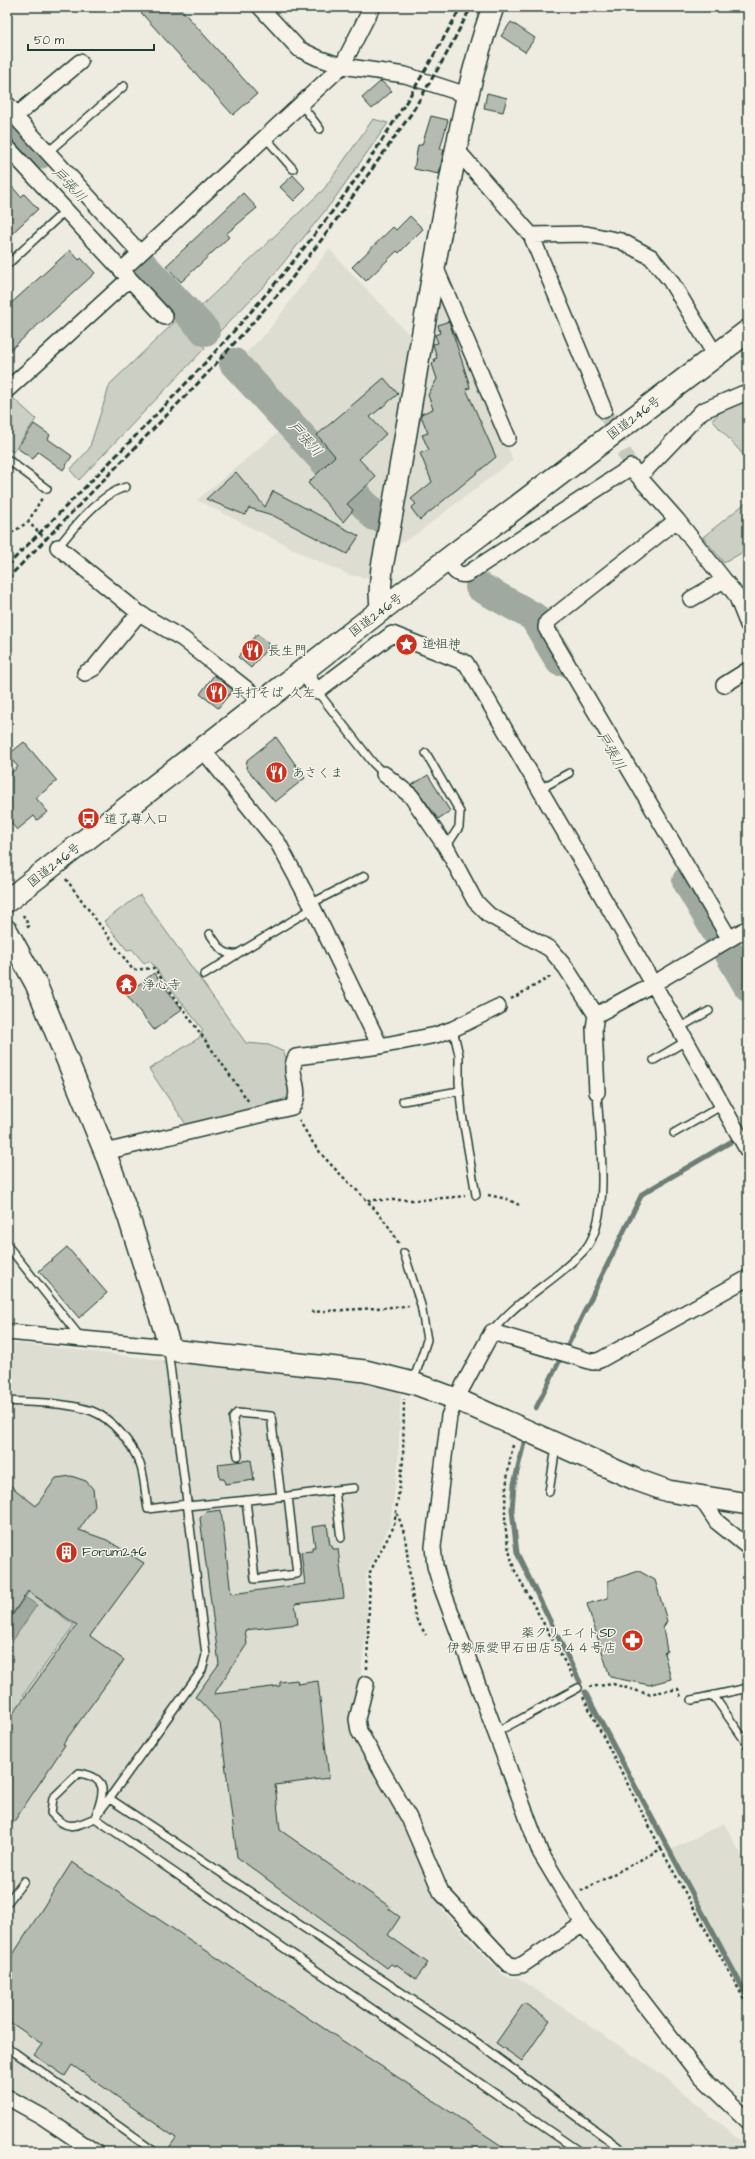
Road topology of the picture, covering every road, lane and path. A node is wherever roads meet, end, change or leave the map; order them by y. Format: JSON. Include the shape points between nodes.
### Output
{"nodes":[{"id":1,"x":260,"y":7,"type":"edge"},
{"id":2,"x":372,"y":7,"type":"edge"},
{"id":3,"x":494,"y":7,"type":"edge"},
{"id":4,"x":80,"y":62,"type":"dead end"},
{"id":5,"x":342,"y":66,"type":"junction"},
{"id":6,"x":124,"y":86,"type":"dead end"},
{"id":7,"x":467,"y":95,"type":"junction"},
{"id":8,"x":301,"y":104,"type":"junction"},
{"id":9,"x":12,"y":110,"type":"edge"},
{"id":10,"x":320,"y":129,"type":"dead end"},
{"id":11,"x":265,"y":137,"type":"junction"},
{"id":12,"x":7,"y":148,"type":"edge"},
{"id":13,"x":456,"y":149,"type":"junction"},
{"id":14,"x":53,"y":158,"type":"junction"},
{"id":15,"x":293,"y":169,"type":"dead end"},
{"id":16,"x":66,"y":210,"type":"junction"},
{"id":17,"x":531,"y":235,"type":"junction"},
{"id":18,"x":140,"y":253,"type":"junction"},
{"id":19,"x":434,"y":264,"type":"junction"},
{"id":20,"x":7,"y":265,"type":"edge"},
{"id":21,"x":125,"y":274,"type":"junction"},
{"id":22,"x":165,"y":317,"type":"dead end"},
{"id":23,"x":748,"y":332,"type":"edge"},
{"id":24,"x":716,"y":356,"type":"junction"},
{"id":25,"x":7,"y":390,"type":"edge"},
{"id":26,"x":748,"y":393,"type":"edge"},
{"id":27,"x":604,"y":410,"type":"tunnel mouth"},
{"id":28,"x":508,"y":438,"type":"dead end"},
{"id":29,"x":7,"y":459,"type":"edge"},
{"id":30,"x":639,"y":477,"type":"junction"},
{"id":31,"x":126,"y":486,"type":"dead end"},
{"id":32,"x":47,"y":489,"type":"joint"},
{"id":33,"x":677,"y":520,"type":"junction"},
{"id":34,"x":28,"y":522,"type":"junction"},
{"id":35,"x":7,"y":536,"type":"edge"},
{"id":36,"x":58,"y":547,"type":"junction"},
{"id":37,"x":448,"y":561,"type":"junction"},
{"id":38,"x":724,"y":580,"type":"junction"},
{"id":39,"x":691,"y":599,"type":"dead end"},
{"id":40,"x":381,"y":610,"type":"junction"},
{"id":41,"x":139,"y":613,"type":"junction"},
{"id":42,"x":748,"y":625,"type":"edge"},
{"id":43,"x":748,"y":670,"type":"edge"},
{"id":44,"x":303,"y":671,"type":"junction"},
{"id":45,"x":85,"y":673,"type":"dead end"},
{"id":46,"x":724,"y":685,"type":"dead end"},
{"id":47,"x":317,"y":690,"type":"junction"},
{"id":48,"x":263,"y":702,"type":"junction"},
{"id":49,"x":203,"y":750,"type":"junction"},
{"id":50,"x":426,"y":753,"type":"dead end"},
{"id":51,"x":569,"y":773,"type":"dead end"},
{"id":52,"x":384,"y":774,"type":"joint"},
{"id":53,"x":540,"y":789,"type":"junction"},
{"id":54,"x":446,"y":847,"type":"junction"},
{"id":55,"x":55,"y":863,"type":"junction"},
{"id":56,"x":365,"y":876,"type":"dead end"},
{"id":57,"x":7,"y":901,"type":"edge"},
{"id":58,"x":312,"y":906,"type":"junction"},
{"id":59,"x":748,"y":928,"type":"edge"},
{"id":60,"x":7,"y":931,"type":"edge"},
{"id":61,"x":210,"y":934,"type":"dead end"},
{"id":62,"x":724,"y":941,"type":"junction"},
{"id":63,"x":237,"y":954,"type":"junction"},
{"id":64,"x":562,"y":970,"type":"junction"},
{"id":65,"x":204,"y":975,"type":"dead end"},
{"id":66,"x":653,"y":984,"type":"junction"},
{"id":67,"x":498,"y":1006,"type":"joint"},
{"id":68,"x":708,"y":1011,"type":"dead end"},
{"id":69,"x":596,"y":1015,"type":"junction"},
{"id":70,"x":453,"y":1029,"type":"junction"},
{"id":71,"x":683,"y":1034,"type":"junction"},
{"id":72,"x":380,"y":1046,"type":"junction"},
{"id":73,"x":654,"y":1060,"type":"dead end"},
{"id":74,"x":459,"y":1091,"type":"junction"},
{"id":75,"x":597,"y":1092,"type":"joint"},
{"id":76,"x":403,"y":1101,"type":"dead end"},
{"id":77,"x":723,"y":1105,"type":"junction"},
{"id":78,"x":292,"y":1107,"type":"junction"},
{"id":79,"x":258,"y":1115,"type":"junction"},
{"id":80,"x":674,"y":1133,"type":"dead end"},
{"id":81,"x":748,"y":1150,"type":"edge"},
{"id":82,"x":105,"y":1152,"type":"junction"},
{"id":83,"x":476,"y":1195,"type":"junction"},
{"id":84,"x":368,"y":1200,"type":"junction"},
{"id":85,"x":519,"y":1205,"type":"dead end"},
{"id":86,"x":7,"y":1246,"type":"edge"},
{"id":87,"x":404,"y":1253,"type":"joint"},
{"id":88,"x":748,"y":1278,"type":"edge"},
{"id":89,"x":421,"y":1305,"type":"junction"},
{"id":90,"x":311,"y":1312,"type":"dead end"},
{"id":91,"x":7,"y":1332,"type":"edge"},
{"id":92,"x":492,"y":1332,"type":"junction"},
{"id":93,"x":82,"y":1340,"type":"junction"},
{"id":94,"x":169,"y":1347,"type":"junction"},
{"id":95,"x":409,"y":1382,"type":"junction"},
{"id":96,"x":456,"y":1399,"type":"junction"},
{"id":97,"x":7,"y":1401,"type":"edge"},
{"id":98,"x":517,"y":1428,"type":"junction"},
{"id":99,"x":556,"y":1444,"type":"junction"},
{"id":100,"x":238,"y":1456,"type":"dead end"},
{"id":101,"x":354,"y":1488,"type":"dead end"},
{"id":102,"x":335,"y":1490,"type":"junction"},
{"id":103,"x":549,"y":1492,"type":"dead end"},
{"id":104,"x":284,"y":1496,"type":"junction"},
{"id":105,"x":701,"y":1498,"type":"junction"},
{"id":106,"x":246,"y":1500,"type":"junction"},
{"id":107,"x":748,"y":1504,"type":"edge"},
{"id":108,"x":187,"y":1505,"type":"junction"},
{"id":109,"x":396,"y":1514,"type":"junction"},
{"id":110,"x":341,"y":1538,"type":"dead end"},
{"id":111,"x":748,"y":1547,"type":"edge"},
{"id":112,"x":426,"y":1635,"type":"dead end"},
{"id":113,"x":366,"y":1684,"type":"joint"},
{"id":114,"x":578,"y":1688,"type":"junction"},
{"id":115,"x":748,"y":1688,"type":"edge"},
{"id":116,"x":678,"y":1690,"type":"dead end"},
{"id":117,"x":713,"y":1695,"type":"junction"},
{"id":118,"x":692,"y":1700,"type":"dead end"},
{"id":119,"x":495,"y":1733,"type":"junction"},
{"id":120,"x":748,"y":1745,"type":"edge"},
{"id":121,"x":110,"y":1799,"type":"junction"},
{"id":122,"x":95,"y":1818,"type":"junction"},
{"id":123,"x":661,"y":1849,"type":"junction"},
{"id":124,"x":24,"y":1881,"type":"dead end"},
{"id":125,"x":566,"y":1898,"type":"junction"},
{"id":126,"x":7,"y":1903,"type":"edge"},
{"id":127,"x":583,"y":1924,"type":"junction"},
{"id":128,"x":748,"y":2006,"type":"edge"},
{"id":129,"x":7,"y":2047,"type":"edge"},
{"id":130,"x":7,"y":2097,"type":"edge"},
{"id":131,"x":748,"y":2121,"type":"edge"},
{"id":132,"x":748,"y":2146,"type":"edge"},
{"id":133,"x":95,"y":2152,"type":"edge"},
{"id":134,"x":155,"y":2152,"type":"edge"},
{"id":135,"x":580,"y":2152,"type":"edge"},
{"id":136,"x":625,"y":2152,"type":"edge"},
{"id":137,"x":743,"y":2152,"type":"edge"}],
"edges":[{"from":1,"to":5,"type":"street","via":[[299,49]]},
{"from":2,"to":5,"type":"street"},
{"from":3,"to":7,"type":"street"},
{"from":4,"to":9,"type":"street"},
{"from":5,"to":7,"type":"street","via":[[405,75]]},
{"from":5,"to":8,"type":"street"},
{"from":6,"to":14,"type":"lane"},
{"from":7,"to":13,"type":"street"},
{"from":8,"to":10,"type":"lane"},
{"from":8,"to":11,"type":"street"},
{"from":9,"to":14,"type":"street"},
{"from":11,"to":15,"type":"lane"},
{"from":11,"to":18,"type":"street"},
{"from":12,"to":16,"type":"street"},
{"from":13,"to":17,"type":"street"},
{"from":13,"to":19,"type":"street"},
{"from":14,"to":18,"type":"street"},
{"from":16,"to":20,"type":"lane"},
{"from":16,"to":21,"type":"street"},
{"from":17,"to":24,"type":"street","via":[[586,234],[621,241],[651,257],[670,280]]},
{"from":17,"to":27,"type":"street"},
{"from":18,"to":21,"type":"street"},
{"from":19,"to":28,"type":"street"},
{"from":19,"to":40,"type":"street","via":[[382,567]]},
{"from":21,"to":22,"type":"street"},
{"from":21,"to":25,"type":"street"},
{"from":23,"to":24,"type":"highway","name":"国道246号"},
{"from":24,"to":37,"type":"highway","name":"国道246号"},
{"from":26,"to":30,"type":"street","via":[[702,411]]},
{"from":29,"to":32,"type":"lane"},
{"from":30,"to":33,"type":"street"},
{"from":30,"to":37,"type":"street","via":[[631,467],[467,574],[462,576],[457,573]]},
{"from":31,"to":36,"type":"lane","via":[[114,490],[80,520]]},
{"from":32,"to":34,"type":"path"},
{"from":33,"to":38,"type":"street"},
{"from":33,"to":62,"type":"street","via":[[547,622],[546,628]]},
{"from":34,"to":35,"type":"path"},
{"from":34,"to":36,"type":"path"},
{"from":36,"to":41,"type":"street"},
{"from":37,"to":40,"type":"highway","name":"国道246号"},
{"from":38,"to":39,"type":"street"},
{"from":38,"to":42,"type":"street","via":[[736,595]]},
{"from":40,"to":44,"type":"highway","name":"国道246号"},
{"from":41,"to":45,"type":"street","via":[[94,668]]},
{"from":41,"to":48,"type":"street","via":[[183,639]]},
{"from":43,"to":46,"type":"street"},
{"from":44,"to":47,"type":"street"},
{"from":44,"to":48,"type":"highway","name":"国道246号"},
{"from":47,"to":52,"type":"lane"},
{"from":47,"to":53,"type":"street","via":[[392,634],[466,663]]},
{"from":48,"to":49,"type":"highway","name":"国道246号"},
{"from":49,"to":55,"type":"highway","name":"国道246号"},
{"from":49,"to":58,"type":"street","via":[[278,843]]},
{"from":50,"to":54,"type":"lane","via":[[460,812],[459,827]]},
{"from":51,"to":53,"type":"lane"},
{"from":52,"to":54,"type":"street","via":[[411,796]]},
{"from":53,"to":66,"type":"street"},
{"from":54,"to":64,"type":"street","via":[[475,901],[489,915],[550,948]]},
{"from":55,"to":57,"type":"highway","name":"国道246号"},
{"from":55,"to":79,"type":"path","via":[[132,970],[154,968]]},
{"from":56,"to":58,"type":"lane"},
{"from":58,"to":63,"type":"lane"},
{"from":58,"to":72,"type":"street"},
{"from":59,"to":62,"type":"street"},
{"from":60,"to":82,"type":"street","via":[[36,984]]},
{"from":61,"to":63,"type":"lane","via":[[223,952],[229,955]]},
{"from":62,"to":66,"type":"street"},
{"from":63,"to":65,"type":"lane"},
{"from":64,"to":67,"type":"path"},
{"from":64,"to":69,"type":"street"},
{"from":66,"to":69,"type":"street"},
{"from":66,"to":71,"type":"street"},
{"from":67,"to":70,"type":"street"},
{"from":68,"to":71,"type":"lane"},
{"from":69,"to":75,"type":"street","via":[[594,1028]]},
{"from":70,"to":72,"type":"street"},
{"from":70,"to":74,"type":"lane","via":[[459,1055]]},
{"from":71,"to":73,"type":"lane"},
{"from":71,"to":77,"type":"street"},
{"from":72,"to":78,"type":"street","via":[[296,1057],[292,1064],[298,1095]]},
{"from":74,"to":76,"type":"lane"},
{"from":74,"to":83,"type":"lane"},
{"from":75,"to":92,"type":"lane","via":[[602,1199],[597,1227],[588,1246],[506,1314]]},
{"from":77,"to":80,"type":"lane"},
{"from":77,"to":81,"type":"street"},
{"from":78,"to":79,"type":"street"},
{"from":78,"to":84,"type":"path","via":[[319,1151]]},
{"from":79,"to":82,"type":"street"},
{"from":82,"to":94,"type":"street","via":[[129,1218]]},
{"from":83,"to":84,"type":"path","via":[[422,1200]]},
{"from":83,"to":85,"type":"path","via":[[496,1196]]},
{"from":84,"to":87,"type":"path","via":[[392,1229]]},
{"from":86,"to":93,"type":"lane"},
{"from":87,"to":89,"type":"lane"},
{"from":88,"to":92,"type":"street","via":[[593,1362]]},
{"from":89,"to":90,"type":"path"},
{"from":89,"to":95,"type":"lane","via":[[427,1340]]},
{"from":91,"to":93,"type":"street"},
{"from":92,"to":96,"type":"street"},
{"from":93,"to":94,"type":"street"},
{"from":94,"to":95,"type":"street","via":[[178,1352],[365,1371]]},
{"from":94,"to":108,"type":"lane"},
{"from":95,"to":96,"type":"street"},
{"from":95,"to":109,"type":"path"},
{"from":96,"to":98,"type":"street"},
{"from":96,"to":119,"type":"street","via":[[448,1424],[433,1547],[435,1566]]},
{"from":97,"to":108,"type":"lane","via":[[59,1405],[92,1411],[114,1425],[127,1441],[140,1464],[148,1509]]},
{"from":98,"to":99,"type":"street"},
{"from":98,"to":114,"type":"path","via":[[504,1497],[505,1533],[509,1553],[515,1571]]},
{"from":99,"to":103,"type":"lane"},
{"from":99,"to":105,"type":"street","via":[[637,1480],[668,1491]]},
{"from":100,"to":104,"type":"lane","via":[[233,1418],[237,1413],[271,1416]]},
{"from":101,"to":102,"type":"lane"},
{"from":102,"to":104,"type":"lane"},
{"from":102,"to":110,"type":"lane"},
{"from":104,"to":106,"type":"lane"},
{"from":104,"to":106,"type":"lane","via":[[297,1574],[255,1578]]},
{"from":105,"to":107,"type":"street"},
{"from":105,"to":111,"type":"street","via":[[717,1522]]},
{"from":106,"to":108,"type":"lane"},
{"from":108,"to":121,"type":"lane","via":[[206,1655],[202,1670]]},
{"from":109,"to":112,"type":"path","via":[[405,1536],[416,1616]]},
{"from":109,"to":113,"type":"path","via":[[394,1526],[370,1572]]},
{"from":113,"to":127,"type":"street","via":[[357,1719],[359,1731],[409,1818],[441,1892],[451,1905],[508,1964],[514,1966],[522,1966]]},
{"from":114,"to":116,"type":"path","via":[[614,1684],[648,1694]]},
{"from":114,"to":119,"type":"lane"},
{"from":114,"to":123,"type":"path"},
{"from":115,"to":117,"type":"lane"},
{"from":117,"to":118,"type":"lane"},
{"from":117,"to":120,"type":"lane"},
{"from":119,"to":125,"type":"street","via":[[540,1852]]},
{"from":121,"to":122,"type":"lane"},
{"from":121,"to":136,"type":"lane","via":[[479,2044]]},
{"from":122,"to":122,"type":"lane","via":[[74,1827],[60,1824],[51,1813],[53,1798],[79,1773],[92,1775],[100,1783],[103,1793]]},
{"from":122,"to":135,"type":"lane"},
{"from":123,"to":125,"type":"path"},
{"from":123,"to":128,"type":"path"},
{"from":124,"to":126,"type":"lane"},
{"from":125,"to":127,"type":"street"},
{"from":127,"to":131,"type":"street","via":[[697,2072]]},
{"from":129,"to":134,"type":"lane"},
{"from":130,"to":133,"type":"street","via":[[43,2117]]},
{"from":132,"to":137,"type":"lane"}]}
